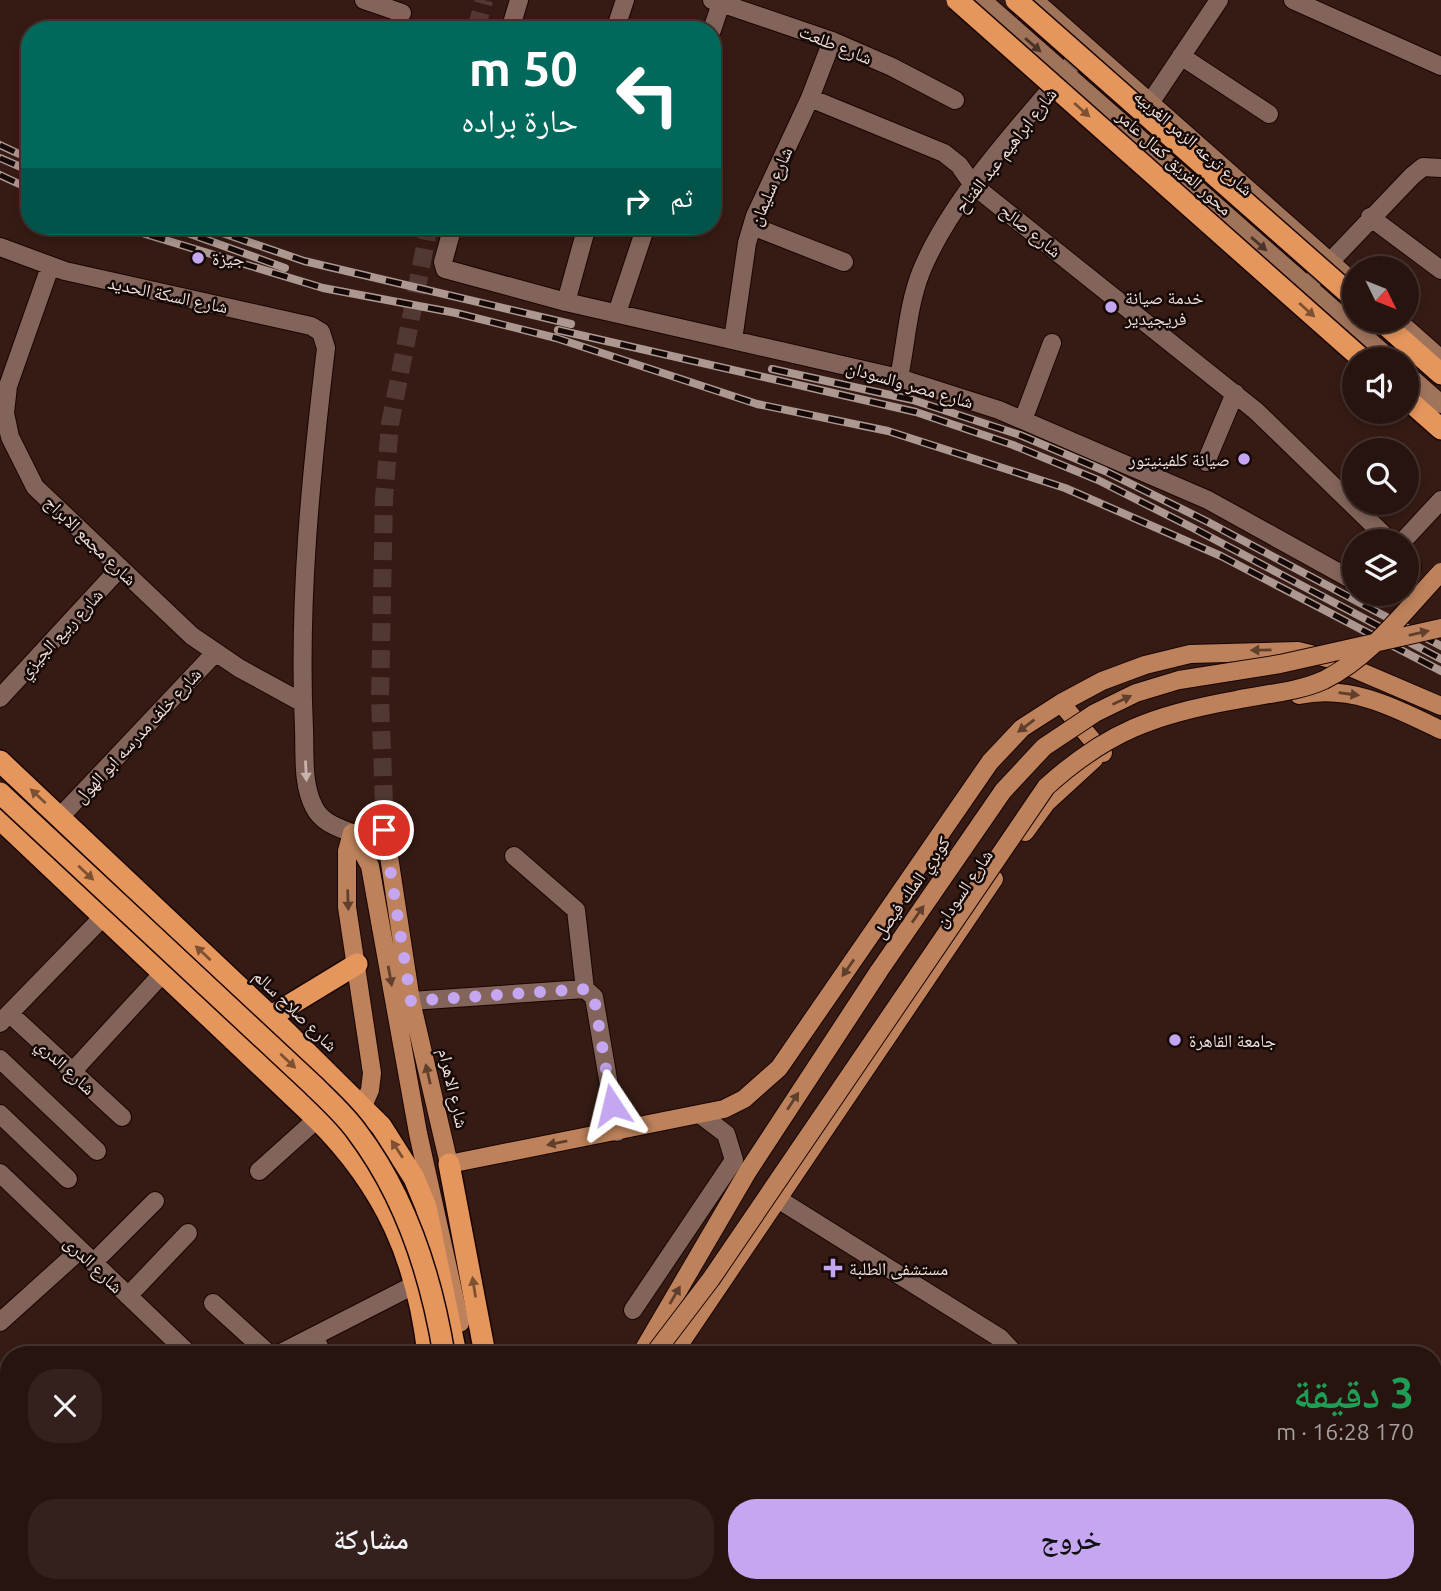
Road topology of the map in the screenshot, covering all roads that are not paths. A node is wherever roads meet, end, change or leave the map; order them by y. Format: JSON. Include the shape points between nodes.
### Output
{"nodes":[{"id":1,"x":364,"y":0,"type":"edge"},
{"id":2,"x":519,"y":0,"type":"edge"},
{"id":3,"x":625,"y":0,"type":"edge"},
{"id":4,"x":957,"y":0,"type":"edge"},
{"id":5,"x":982,"y":0,"type":"edge"},
{"id":6,"x":1016,"y":0,"type":"edge"},
{"id":7,"x":1034,"y":0,"type":"edge"},
{"id":8,"x":1219,"y":0,"type":"edge"},
{"id":9,"x":1294,"y":0,"type":"edge"},
{"id":10,"x":717,"y":1,"type":"edge"},
{"id":11,"x":402,"y":13,"type":"dead end"},
{"id":12,"x":513,"y":21,"type":"edge"},
{"id":13,"x":618,"y":21,"type":"edge"},
{"id":14,"x":714,"y":21,"type":"edge"},
{"id":15,"x":832,"y":41,"type":"junction"},
{"id":16,"x":1086,"y":47,"type":"junction"},
{"id":17,"x":1181,"y":56,"type":"junction"},
{"id":18,"x":1441,"y":66,"type":"edge"},
{"id":19,"x":1065,"y":73,"type":"junction"},
{"id":20,"x":810,"y":98,"type":"junction"},
{"id":21,"x":955,"y":100,"type":"dead end"},
{"id":22,"x":1150,"y":103,"type":"junction"},
{"id":23,"x":1269,"y":114,"type":"dead end"},
{"id":24,"x":1437,"y":167,"type":"edge"},
{"id":25,"x":974,"y":185,"type":"junction"},
{"id":26,"x":1370,"y":217,"type":"junction"},
{"id":27,"x":752,"y":226,"type":"junction"},
{"id":28,"x":450,"y":235,"type":"edge"},
{"id":29,"x":584,"y":235,"type":"edge"},
{"id":30,"x":643,"y":235,"type":"edge"},
{"id":31,"x":0,"y":247,"type":"edge"},
{"id":32,"x":1329,"y":260,"type":"junction"},
{"id":33,"x":844,"y":262,"type":"dead end"},
{"id":34,"x":50,"y":267,"type":"junction"},
{"id":35,"x":1441,"y":270,"type":"edge"},
{"id":36,"x":1342,"y":272,"type":"edge"},
{"id":37,"x":1307,"y":286,"type":"junction"},
{"id":38,"x":1342,"y":287,"type":"edge"},
{"id":39,"x":566,"y":302,"type":"junction"},
{"id":40,"x":617,"y":313,"type":"junction"},
{"id":41,"x":1395,"y":333,"type":"edge"},
{"id":42,"x":1412,"y":333,"type":"edge"},
{"id":43,"x":733,"y":340,"type":"junction"},
{"id":44,"x":1052,"y":344,"type":"dead end"},
{"id":45,"x":1348,"y":347,"type":"edge"},
{"id":46,"x":1376,"y":347,"type":"edge"},
{"id":47,"x":1441,"y":359,"type":"edge"},
{"id":48,"x":1441,"y":374,"type":"edge"},
{"id":49,"x":899,"y":377,"type":"junction"},
{"id":50,"x":1419,"y":385,"type":"edge"},
{"id":51,"x":1236,"y":393,"type":"junction"},
{"id":52,"x":1441,"y":404,"type":"edge"},
{"id":53,"x":1419,"y":410,"type":"edge"},
{"id":54,"x":1023,"y":420,"type":"junction"},
{"id":55,"x":1441,"y":429,"type":"edge"},
{"id":56,"x":1206,"y":462,"type":"dead end"},
{"id":57,"x":1441,"y":500,"type":"edge"},
{"id":58,"x":1378,"y":529,"type":"edge"},
{"id":59,"x":1414,"y":529,"type":"edge"},
{"id":60,"x":119,"y":569,"type":"junction"},
{"id":61,"x":1441,"y":572,"type":"edge"},
{"id":62,"x":1342,"y":574,"type":"edge"},
{"id":63,"x":1441,"y":628,"type":"edge"},
{"id":64,"x":215,"y":653,"type":"junction"},
{"id":65,"x":0,"y":698,"type":"edge"},
{"id":66,"x":303,"y":703,"type":"junction"},
{"id":67,"x":1061,"y":703,"type":"junction"},
{"id":68,"x":1441,"y":706,"type":"edge"},
{"id":69,"x":1441,"y":730,"type":"edge"},
{"id":70,"x":1103,"y":753,"type":"junction"},
{"id":71,"x":0,"y":761,"type":"edge"},
{"id":72,"x":0,"y":793,"type":"edge"},
{"id":73,"x":60,"y":817,"type":"junction"},
{"id":74,"x":0,"y":819,"type":"edge"},
{"id":75,"x":384,"y":830,"type":"tunnel mouth"},
{"id":76,"x":352,"y":833,"type":"junction"},
{"id":77,"x":514,"y":856,"type":"dead end"},
{"id":78,"x":103,"y":917,"type":"junction"},
{"id":79,"x":356,"y":964,"type":"junction"},
{"id":80,"x":163,"y":973,"type":"junction"},
{"id":81,"x":241,"y":988,"type":"junction"},
{"id":82,"x":585,"y":989,"type":"junction"},
{"id":83,"x":411,"y":1001,"type":"junction"},
{"id":84,"x":198,"y":1006,"type":"junction"},
{"id":85,"x":269,"y":1015,"type":"junction"},
{"id":86,"x":5,"y":1018,"type":"edge"},
{"id":87,"x":243,"y":1049,"type":"junction"},
{"id":88,"x":0,"y":1059,"type":"edge"},
{"id":89,"x":72,"y":1072,"type":"junction"},
{"id":90,"x":362,"y":1106,"type":"junction"},
{"id":91,"x":0,"y":1114,"type":"edge"},
{"id":92,"x":701,"y":1115,"type":"junction"},
{"id":93,"x":122,"y":1117,"type":"dead end"},
{"id":94,"x":317,"y":1119,"type":"junction"},
{"id":95,"x":617,"y":1132,"type":"junction"},
{"id":96,"x":97,"y":1151,"type":"dead end"},
{"id":97,"x":449,"y":1164,"type":"junction"},
{"id":98,"x":259,"y":1171,"type":"dead end"},
{"id":99,"x":0,"y":1173,"type":"edge"},
{"id":100,"x":68,"y":1179,"type":"dead end"},
{"id":101,"x":778,"y":1199,"type":"junction"},
{"id":102,"x":155,"y":1201,"type":"dead end"},
{"id":103,"x":188,"y":1233,"type":"dead end"},
{"id":104,"x":87,"y":1256,"type":"junction"},
{"id":105,"x":414,"y":1285,"type":"junction"},
{"id":106,"x":128,"y":1296,"type":"junction"},
{"id":107,"x":213,"y":1303,"type":"dead end"},
{"id":108,"x":633,"y":1310,"type":"dead end"},
{"id":109,"x":0,"y":1322,"type":"edge"},
{"id":110,"x":314,"y":1337,"type":"junction"},
{"id":111,"x":181,"y":1346,"type":"edge"},
{"id":112,"x":260,"y":1346,"type":"edge"},
{"id":113,"x":295,"y":1346,"type":"edge"},
{"id":114,"x":318,"y":1346,"type":"edge"},
{"id":115,"x":426,"y":1346,"type":"edge"},
{"id":116,"x":442,"y":1346,"type":"edge"},
{"id":117,"x":454,"y":1346,"type":"edge"},
{"id":118,"x":464,"y":1346,"type":"edge"},
{"id":119,"x":483,"y":1346,"type":"edge"},
{"id":120,"x":646,"y":1346,"type":"edge"},
{"id":121,"x":660,"y":1346,"type":"edge"},
{"id":122,"x":678,"y":1346,"type":"edge"},
{"id":123,"x":1008,"y":1346,"type":"edge"}],
"edges":[{"from":1,"to":11,"type":"street"},
{"from":2,"to":12,"type":"street"},
{"from":3,"to":13,"type":"street"},
{"from":4,"to":45,"type":"highway","name":"محور الفريق كمال عامر","one_way":true,"bridge":true},
{"from":5,"to":19,"type":"main road","name":"شارع ترعه الزمر الغربيه","one_way":true},
{"from":6,"to":38,"type":"highway","name":"محور الفريق كمال عامر","bridge":true},
{"from":7,"to":16,"type":"main road","name":"شارع ترعه الزمر الغربيه"},
{"from":8,"to":17,"type":"street"},
{"from":9,"to":18,"type":"street"},
{"from":10,"to":14,"type":"street"},
{"from":10,"to":15,"type":"street","name":"شارع طلعت"},
{"from":15,"to":20,"type":"street","name":"شارع سليمان"},
{"from":15,"to":21,"type":"street","name":"شارع طلعت"},
{"from":16,"to":19,"type":"street","name":"شارع ابراهيم عبد الفتاح"},
{"from":16,"to":22,"type":"main road","name":"شارع ترعه الزمر الغربيه"},
{"from":17,"to":22,"type":"street"},
{"from":17,"to":23,"type":"street"},
{"from":19,"to":25,"type":"street","name":"شارع ابراهيم عبد الفتاح"},
{"from":19,"to":37,"type":"main road","name":"شارع ترعه الزمر الغربيه","one_way":true},
{"from":20,"to":25,"type":"street","name":"شارع صالح","via":[[944,153]]},
{"from":20,"to":27,"type":"street","name":"شارع سليمان"},
{"from":22,"to":32,"type":"main road","name":"شارع ترعه الزمر الغربيه"},
{"from":24,"to":26,"type":"street","via":[[1423,167]]},
{"from":25,"to":49,"type":"street","name":"شارع ابراهيم عبد الفتاح","via":[[922,271]]},
{"from":25,"to":51,"type":"street","name":"شارع صالح"},
{"from":26,"to":32,"type":"street"},
{"from":26,"to":35,"type":"street"},
{"from":27,"to":33,"type":"street"},
{"from":27,"to":43,"type":"street","name":"شارع سليمان"},
{"from":28,"to":39,"type":"street","name":"شارع مصر والسودان","via":[[443,262],[447,270]]},
{"from":29,"to":39,"type":"street"},
{"from":30,"to":40,"type":"street"},
{"from":31,"to":34,"type":"street","name":"شارع السكة الحديد"},
{"from":32,"to":36,"type":"main road","name":"شارع ترعه الزمر الغربيه"},
{"from":32,"to":37,"type":"street"},
{"from":34,"to":60,"type":"street","name":"شارع مجمع الابراج","via":[[8,386],[5,413],[10,437],[35,487]]},
{"from":34,"to":66,"type":"street","name":"شارع السكة الحديد","via":[[311,326],[321,332],[326,348],[308,525]]},
{"from":37,"to":46,"type":"main road","name":"شارع ترعه الزمر الغربيه"},
{"from":39,"to":40,"type":"street","name":"شارع مصر والسودان"},
{"from":40,"to":43,"type":"street","name":"شارع مصر والسودان"},
{"from":41,"to":48,"type":"highway"},
{"from":42,"to":47,"type":"main road"},
{"from":43,"to":49,"type":"street","name":"شارع مصر والسودان"},
{"from":44,"to":54,"type":"street"},
{"from":49,"to":54,"type":"street","name":"شارع مصر والسودان"},
{"from":50,"to":52,"type":"main road"},
{"from":51,"to":56,"type":"street"},
{"from":51,"to":58,"type":"street","name":"شارع صالح"},
{"from":53,"to":55,"type":"highway"},
{"from":54,"to":62,"type":"street","name":"شارع مصر والسودان","via":[[1208,500]]},
{"from":57,"to":59,"type":"street"},
{"from":60,"to":64,"type":"street","name":"شارع مجمع الابراج"},
{"from":60,"to":65,"type":"street","name":"شارع ربيع الجيزي"},
{"from":61,"to":121,"type":"main road","bridge":true,"via":[[1353,662],[1323,680],[1162,716],[1115,735],[1072,763],[1046,788],[711,1279]]},
{"from":120,"to":63,"type":"main road","name":"كوبري الملك فيصل","one_way":true,"bridge":true,"via":[[748,1171],[879,971],[1003,791],[1044,747],[1095,713],[1136,693],[1179,680],[1280,664]]},
{"from":64,"to":66,"type":"street","name":"شارع مجمع الابراج"},
{"from":64,"to":73,"type":"street","name":"شارع خلف مدرسه ابو الهول"},
{"from":66,"to":76,"type":"street","one_way":true,"via":[[309,795],[324,820]]},
{"from":68,"to":67,"type":"main road","one_way":true,"via":[[1331,659],[1298,651],[1263,650],[1190,654],[1145,665]]},
{"from":67,"to":70,"type":"main road"},
{"from":67,"to":92,"type":"main road","one_way":true,"via":[[1022,728],[990,762],[779,1069],[744,1099]]},
{"from":70,"to":69,"type":"main road","name":"شارع السودان","one_way":true,"via":[[1170,722],[1321,690],[1364,696]]},
{"from":70,"to":101,"type":"main road","name":"شارع السودان","via":[[1046,802]]},
{"from":73,"to":71,"type":"highway","name":"شارع صلاح سالم","one_way":true},
{"from":72,"to":116,"type":"highway","one_way":true,"bridge":true,"via":[[355,1129],[383,1169],[406,1216],[427,1272]]},
{"from":81,"to":73,"type":"highway","name":"شارع صلاح سالم","one_way":true},
{"from":74,"to":78,"type":"highway"},
{"from":75,"to":83,"type":"main road","name":"شارع الاهرام"},
{"from":76,"to":79,"type":"main road","one_way":true,"via":[[347,851],[347,907]]},
{"from":76,"to":118,"type":"main road","one_way":true,"via":[[370,866],[418,1132]]},
{"from":77,"to":82,"type":"street","via":[[576,910]]},
{"from":78,"to":80,"type":"highway"},
{"from":78,"to":86,"type":"street"},
{"from":79,"to":85,"type":"highway"},
{"from":79,"to":90,"type":"main road","via":[[372,1073]]},
{"from":80,"to":84,"type":"highway"},
{"from":80,"to":89,"type":"street"},
{"from":81,"to":84,"type":"highway","via":[[227,1002]]},
{"from":81,"to":85,"type":"highway","name":"شارع صلاح سالم"},
{"from":82,"to":83,"type":"street"},
{"from":82,"to":95,"type":"street","via":[[594,997]]},
{"from":97,"to":83,"type":"main road","name":"شارع الاهرام","one_way":true},
{"from":84,"to":87,"type":"highway"},
{"from":85,"to":87,"type":"highway"},
{"from":85,"to":90,"type":"highway","name":"شارع صلاح سالم"},
{"from":86,"to":89,"type":"street","name":"شارع الدري"},
{"from":87,"to":94,"type":"highway"},
{"from":88,"to":96,"type":"street"},
{"from":89,"to":93,"type":"street","name":"شارع الدري"},
{"from":117,"to":90,"type":"highway","name":"شارع صلاح سالم","one_way":true,"via":[[426,1207],[399,1151]]},
{"from":91,"to":100,"type":"street"},
{"from":92,"to":95,"type":"main road"},
{"from":92,"to":108,"type":"street","via":[[726,1134],[734,1160]]},
{"from":94,"to":98,"type":"street"},
{"from":94,"to":105,"type":"highway","via":[[354,1160],[386,1207]]},
{"from":95,"to":97,"type":"main road","one_way":true},
{"from":119,"to":97,"type":"highway","name":"شارع الاهرام","one_way":true},
{"from":99,"to":104,"type":"street","name":"شارع الدرى"},
{"from":101,"to":122,"type":"main road","name":"شارع السودان"},
{"from":101,"to":123,"type":"street"},
{"from":102,"to":104,"type":"street"},
{"from":103,"to":106,"type":"street"},
{"from":104,"to":106,"type":"street","name":"شارع الدرى"},
{"from":104,"to":109,"type":"street"},
{"from":105,"to":110,"type":"street"},
{"from":105,"to":115,"type":"highway"},
{"from":106,"to":111,"type":"street","name":"شارع الدرى"},
{"from":107,"to":112,"type":"street"},
{"from":110,"to":113,"type":"street"},
{"from":110,"to":114,"type":"street"}]}
